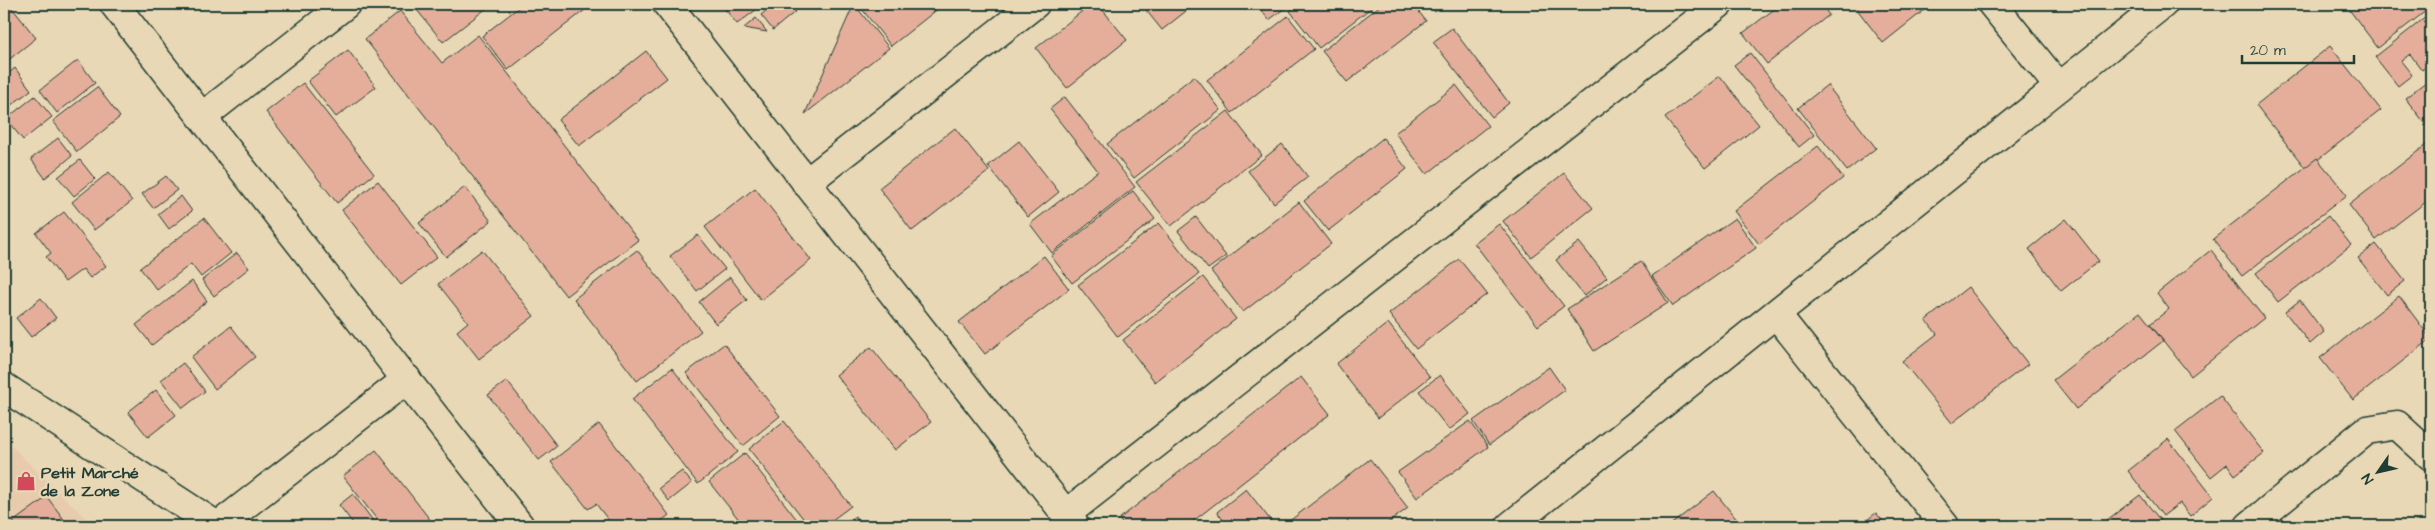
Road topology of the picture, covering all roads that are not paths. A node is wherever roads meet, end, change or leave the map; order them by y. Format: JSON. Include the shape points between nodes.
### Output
{"nodes":[{"id":1,"x":114,"y":4,"type":"edge"},
{"id":2,"x":346,"y":4,"type":"edge"},
{"id":3,"x":667,"y":4,"type":"edge"},
{"id":4,"x":1035,"y":4,"type":"edge"},
{"id":5,"x":1718,"y":4,"type":"edge"},
{"id":6,"x":1992,"y":4,"type":"edge"},
{"id":7,"x":2163,"y":4,"type":"edge"},
{"id":8,"x":2058,"y":87,"type":"junction"},
{"id":9,"x":202,"y":117,"type":"junction"},
{"id":10,"x":806,"y":183,"type":"junction"},
{"id":11,"x":1777,"y":314,"type":"junction"},
{"id":12,"x":407,"y":379,"type":"junction"},
{"id":13,"x":4,"y":387,"type":"edge"},
{"id":14,"x":2431,"y":456,"type":"edge"},
{"id":15,"x":1070,"y":520,"type":"edge"},
{"id":16,"x":218,"y":526,"type":"edge"},
{"id":17,"x":520,"y":526,"type":"edge"},
{"id":18,"x":1510,"y":526,"type":"edge"},
{"id":19,"x":1946,"y":526,"type":"edge"},
{"id":20,"x":2249,"y":526,"type":"edge"}],
"edges":[{"from":1,"to":9,"type":"street"},
{"from":2,"to":9,"type":"street"},
{"from":3,"to":10,"type":"street"},
{"from":4,"to":10,"type":"street"},
{"from":5,"to":15,"type":"street"},
{"from":6,"to":8,"type":"street"},
{"from":7,"to":8,"type":"street"},
{"from":8,"to":11,"type":"street"},
{"from":9,"to":12,"type":"street"},
{"from":10,"to":15,"type":"street"},
{"from":11,"to":18,"type":"street"},
{"from":11,"to":19,"type":"street"},
{"from":12,"to":16,"type":"street"},
{"from":12,"to":17,"type":"street"},
{"from":13,"to":16,"type":"street"},
{"from":14,"to":20,"type":"street","via":[[2397,425],[2367,430]]}]}
